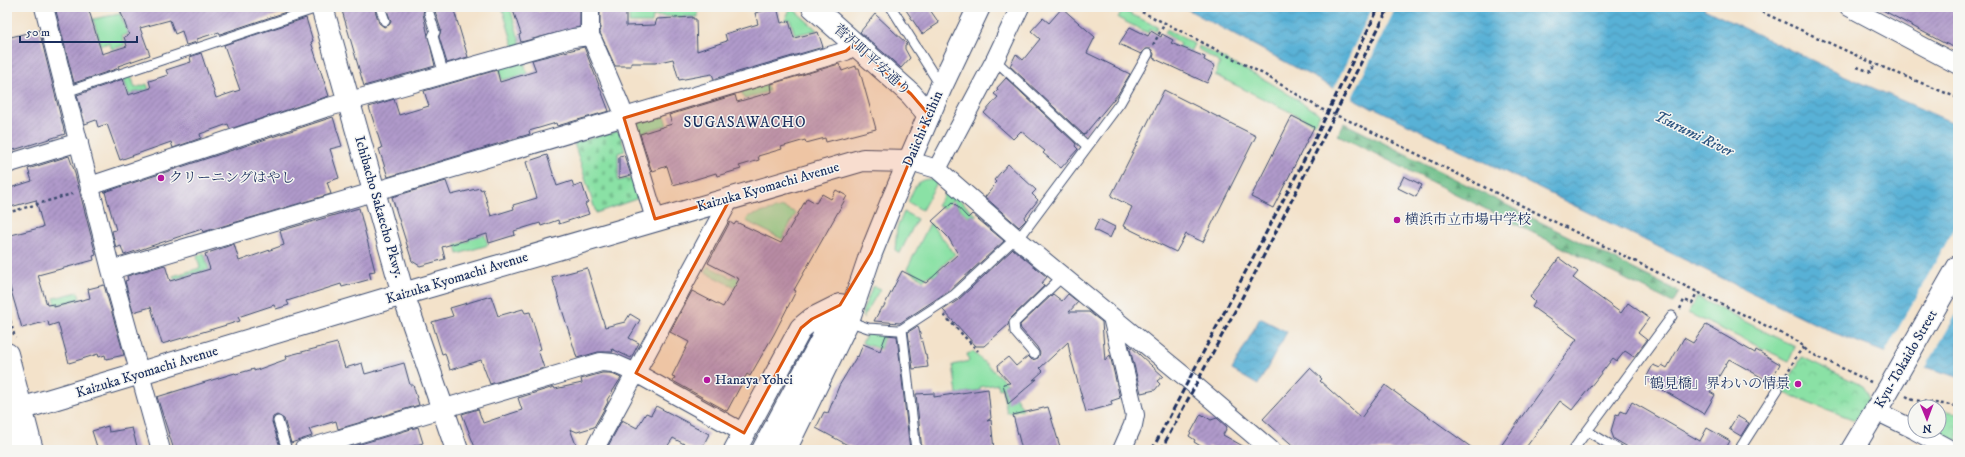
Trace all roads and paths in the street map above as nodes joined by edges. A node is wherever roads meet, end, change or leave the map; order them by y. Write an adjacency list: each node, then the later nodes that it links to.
1 (44, 7): 25 (street)
2 (321, 7): 25 (lane); 27 (main road, Ichibacho Sakaecho Pkwy.)
3 (380, 7): 13 (lane)
4 (590, 7): 15 (street)
5 (813, 7): 17 (main road, 菅沢町平安通り)
6 (891, 7): 24 (lane)
7 (979, 7): 24 (main road, Daiichi Keihin)
8 (1020, 7): 19 (street)
9 (1131, 7): 14 (path)
10 (1751, 7): 20 (path)
11 (1849, 7): 21 (street)
12 (429, 13): 23 (lane)
13 (385, 21)
14 (1166, 23): 16 (path); 44 (path)
15 (590, 36): 23 (street); 29 (street)
16 (1158, 36)
17 (854, 44): 28 (main road, 菅沢町平安通り); 29 (street)
18 (1148, 54): 31 (lane)
19 (995, 60): 31 (lane); 34 (street)
20 (1875, 64): 22 (path); 26 (path)
21 (1958, 65)
22 (1857, 67)
23 (444, 75): 27 (street)
24 (941, 87): 28 (main road, Daiichi Keihin)
25 (66, 92): 30 (street)
26 (1958, 98)
27 (349, 101): 35 (street); 36 (main road, Ichibacho Sakaecho Pkwy.)
28 (929, 115): 32 (main road, Daiichi Keihin)
29 (624, 118): 36 (street); 39 (street)
30 (79, 142): 33 (street); 35 (street)
31 (1088, 146): 40 (lane)
32 (910, 161): 34 (street); 37 (main road, Kaizuka Kyomachi Avenue); 47 (main road, Daiichi Keihin)
33 (7, 164)
34 (937, 169): 40 (street)
35 (90, 187): 38 (path); 42 (street)
36 (374, 192): 42 (street); 45 (main road, Ichibacho Sakaecho Pkwy.)
37 (731, 197): 39 (main road, Kaizuka Kyomachi Avenue); 56 (street)
38 (7, 213)
39 (655, 219): 45 (main road, Kaizuka Kyomachi Avenue)
40 (1016, 238): 43 (street); 46 (lane)
41 (1958, 267): 58 (main road, Kyu-Tokaido Street)
42 (111, 270): 57 (street)
43 (1063, 276): 49 (street); 54 (lane)
44 (1697, 292): 48 (path); 51 (path)
45 (403, 294): 57 (main road, Kaizuka Kyomachi Avenue); 61 (main road, Ichibacho Sakaecho Pkwy.)
46 (938, 306): 50 (lane); 52 (path)
47 (844, 313): 50 (lane); 68 (main road); 76 (main road, Daiichi Keihin); 77 (main road, Daiichi Keihin)
48 (1676, 313): 66 (lane)
49 (1112, 317): 79 (street); 80 (street)
50 (902, 328): 78 (lane)
51 (1804, 347): 55 (path); 58 (path)
52 (978, 350)
53 (7, 354): 63 (main road)
54 (1034, 354)
55 (1790, 371)
56 (636, 373): 61 (street); 68 (street); 75 (street)
57 (140, 374): 63 (main road, Kaizuka Kyomachi Avenue); 71 (street)
58 (1896, 388): 60 (path); 62 (main road, Kyu-Tokaido Street)
59 (1778, 389): 83 (lane)
60 (1958, 406)
61 (442, 408): 73 (street); 74 (main road, Ichibacho Sakaecho Pkwy.)
62 (1876, 411): 65 (street); 84 (main road, Kyu-Tokaido Street)
63 (12, 413): 69 (main road); 70 (main road)
64 (278, 421): 72 (lane)
65 (1907, 426)
66 (1587, 431): 81 (lane); 82 (lane)
67 (1931, 439): 85 (street)
68 (740, 442)
69 (15, 450)
70 (32, 450)
71 (160, 450)
72 (287, 450)
73 (303, 450)
74 (457, 450)
75 (594, 450)
76 (763, 450)
77 (785, 450)
78 (916, 450)
79 (1122, 450)
80 (1271, 450)
81 (1573, 450)
82 (1619, 450)
83 (1739, 450)
84 (1852, 450)
85 (1951, 450)

